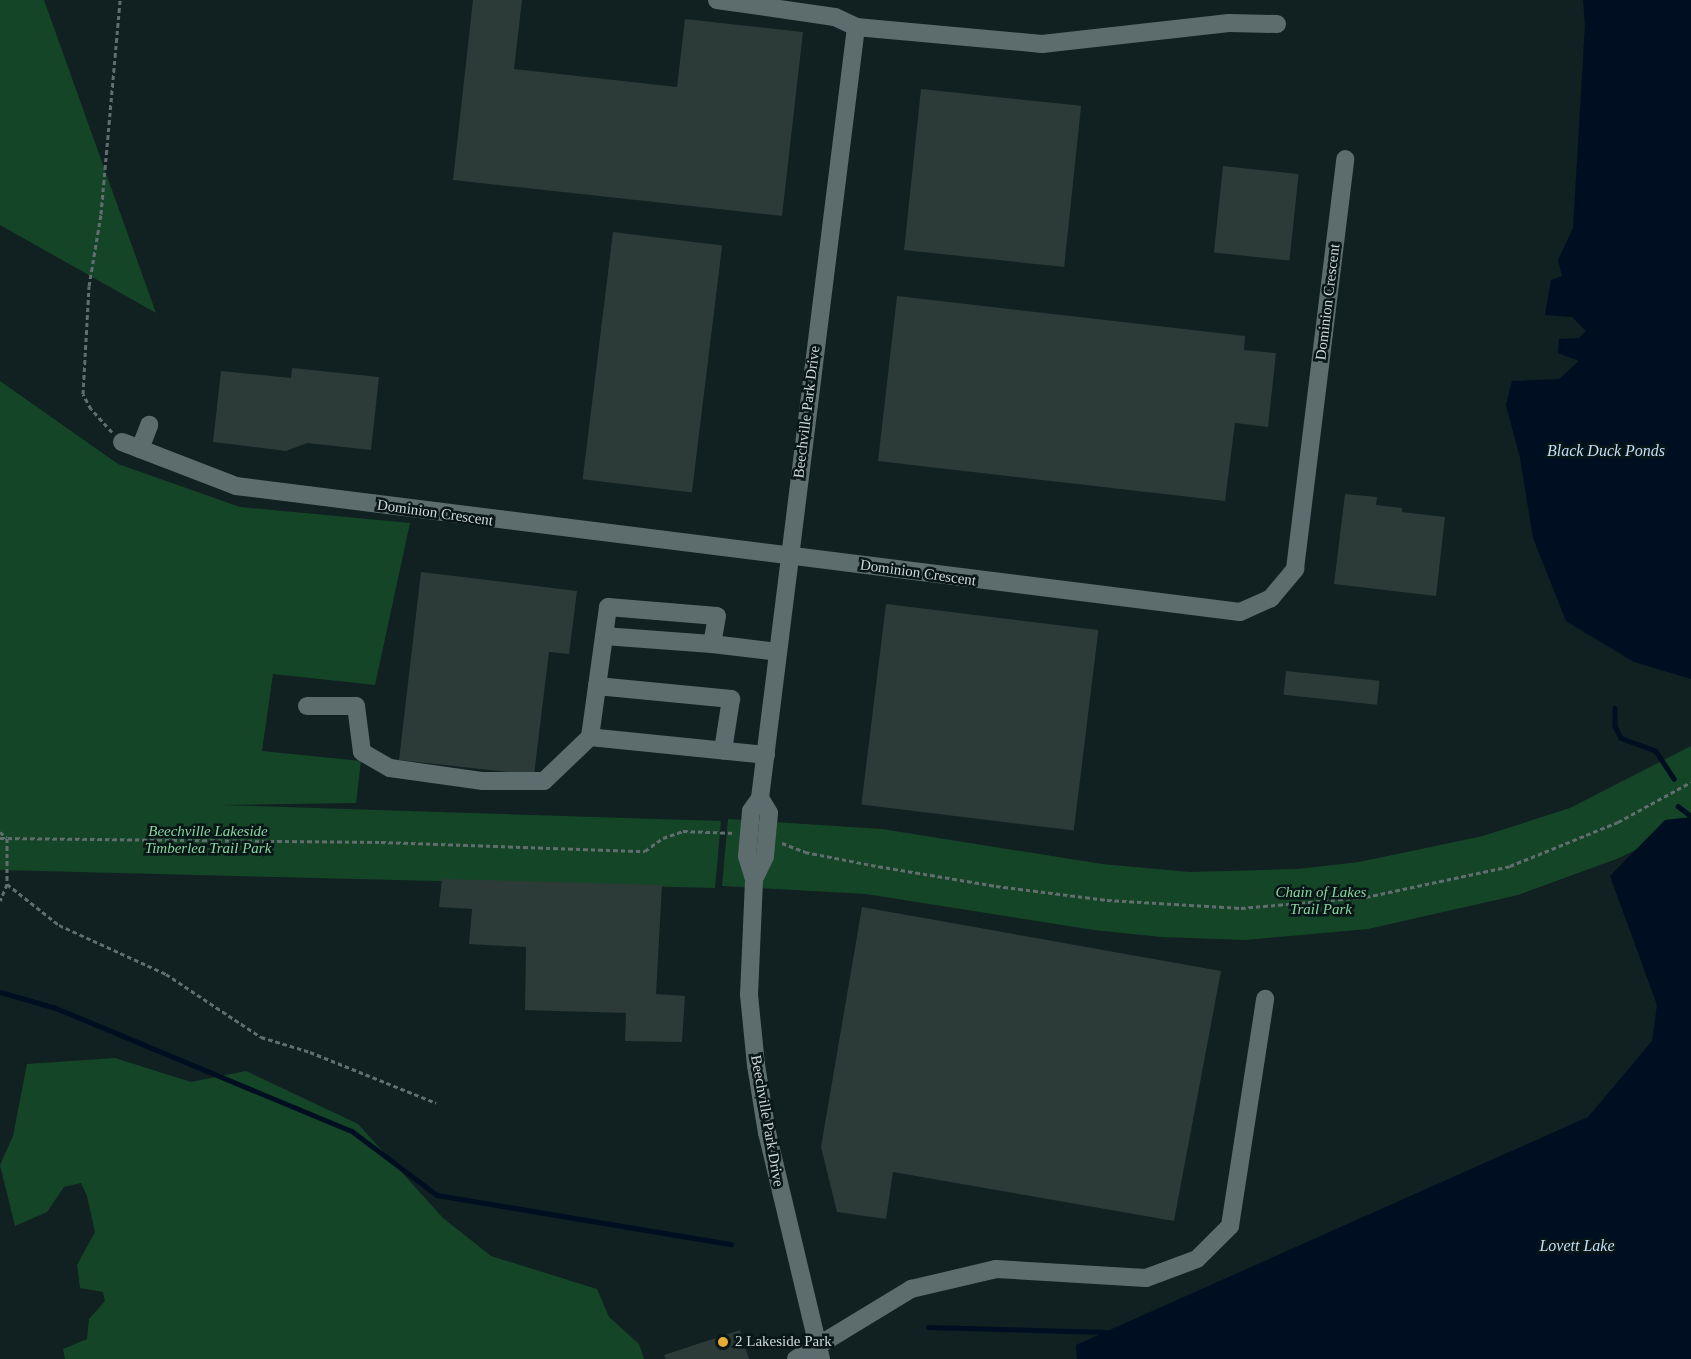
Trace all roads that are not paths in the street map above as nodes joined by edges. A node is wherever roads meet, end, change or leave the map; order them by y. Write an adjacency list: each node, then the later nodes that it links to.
1 (717, 0): 3 (street)
2 (1277, 24): 3 (street)
3 (856, 27): 8 (street, Beechville Park Drive)
4 (1345, 159): 8 (street, Dominion Crescent)
5 (149, 425): 7 (street)
6 (122, 442): 7 (street, Dominion Crescent)
7 (140, 449): 8 (street, Dominion Crescent)
8 (790, 556): 11 (street, Beechville Park Drive)
9 (604, 636): 10 (street); 10 (street); 12 (street)
10 (712, 645): 11 (street)
11 (778, 652): 16 (street, Beechville Park Drive)
12 (597, 686): 14 (street); 15 (street)
13 (308, 706): 14 (street)
14 (590, 737): 15 (street)
15 (723, 750): 16 (street)
16 (766, 755): 18 (street, Beechville Park Drive)
17 (1265, 999): 18 (street)
18 (819, 1354): 19 (street)
19 (796, 1359)

